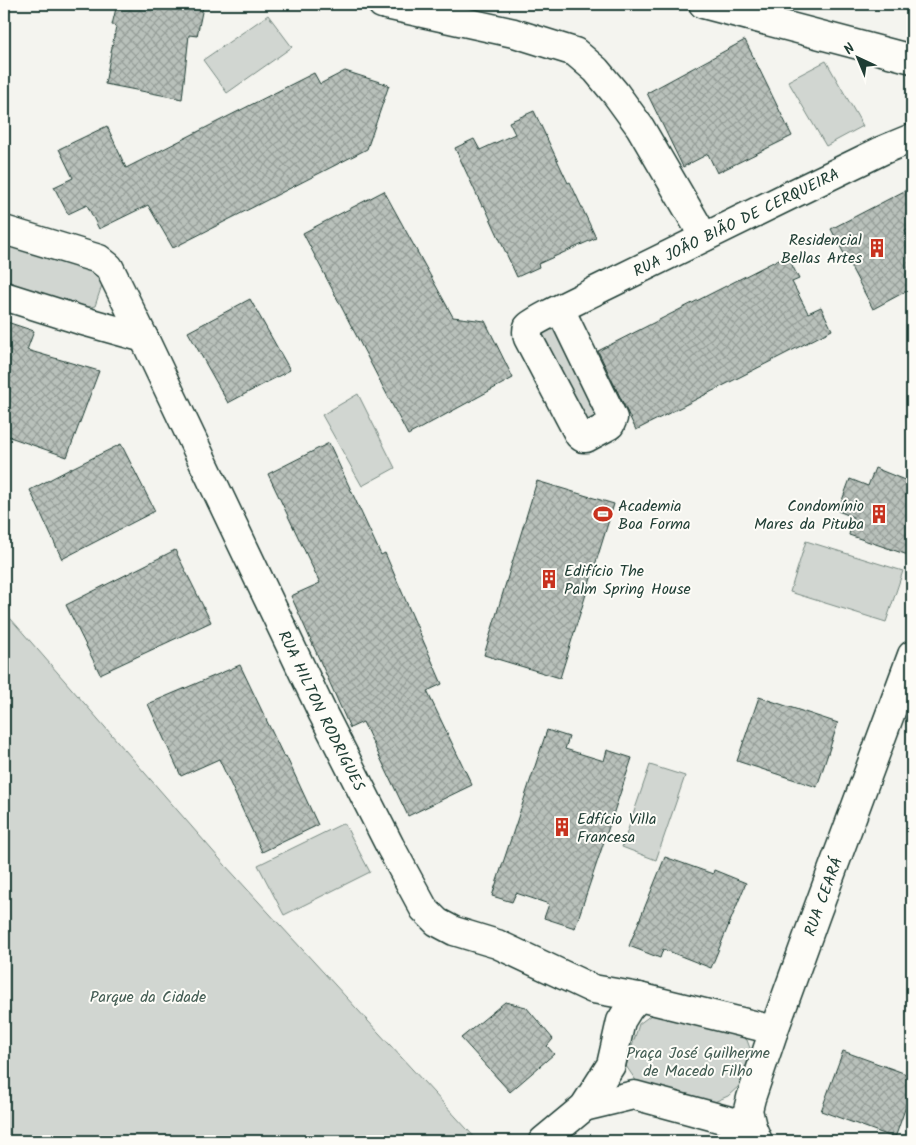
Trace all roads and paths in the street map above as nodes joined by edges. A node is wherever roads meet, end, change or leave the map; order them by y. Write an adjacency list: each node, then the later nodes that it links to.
1 (382, 4): 6 (street)
2 (703, 4): 3 (street)
3 (912, 59)
4 (912, 138): 6 (street, RUA JOÃO BIÃO DE CERQUEIRA)
5 (4, 230): 9 (street, RUA HILTON RODRIGUES)
6 (704, 237): 8 (street, RUA JOÃO BIÃO DE CERQUEIRA)
7 (4, 296): 9 (street)
8 (560, 309)
9 (144, 338): 11 (street, RUA HILTON RODRIGUES)
10 (912, 654): 14 (street, RUA CEARÁ)
11 (593, 989): 12 (street, RUA HILTON RODRIGUES); 13 (street, RUA HILTON RODRIGUES)
12 (639, 996): 13 (street); 14 (street, RUA HILTON RODRIGUES)
13 (622, 1021): 15 (street)
14 (774, 1030): 18 (street, RUA CEARÁ)
15 (611, 1065): 16 (street); 17 (street)
16 (634, 1095): 17 (street); 18 (street)
17 (584, 1107): 19 (street)
18 (755, 1134)
19 (543, 1141)

